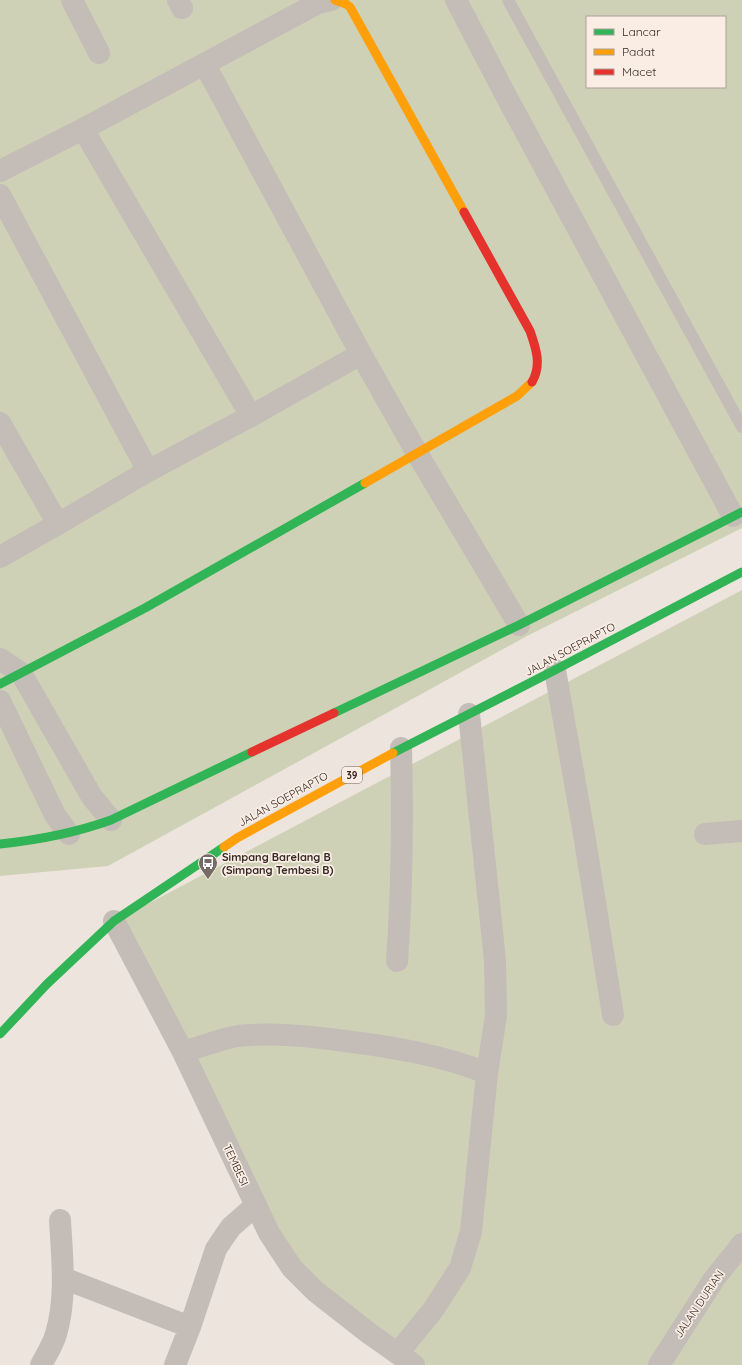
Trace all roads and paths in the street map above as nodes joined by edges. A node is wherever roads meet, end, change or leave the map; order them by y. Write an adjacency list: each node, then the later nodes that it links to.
1 (72, 0): 6 (street)
2 (331, 0): 7 (street)
3 (335, 0): 15 (main road)
4 (456, 0): 17 (street)
5 (508, 0): 14 (lane)
6 (99, 53)
7 (205, 64): 8 (street); 11 (street)
8 (83, 129): 9 (street); 12 (street)
9 (0, 171)
10 (0, 195): 16 (street)
11 (361, 354): 12 (street); 15 (street)
12 (250, 416): 16 (street)
13 (0, 422): 18 (street)
14 (742, 427)
15 (417, 453): 21 (street); 24 (main road)
16 (148, 471): 18 (street)
17 (738, 514): 21 (main road)
18 (58, 524): 19 (street)
19 (0, 557)
20 (742, 572): 23 (main road, JALAN SOEPRAPTO / 39)
21 (519, 625): 29 (main road)
22 (0, 659): 24 (street)
23 (555, 670): 27 (main road, JALAN SOEPRAPTO / 39); 36 (street)
24 (21, 673): 25 (main road); 29 (street)
25 (0, 684)
26 (0, 702): 31 (street)
27 (469, 714): 28 (main road, JALAN SOEPRAPTO / 39); 39 (street)
28 (401, 748): 34 (main road, JALAN SOEPRAPTO / 39); 35 (street)
29 (112, 820): 31 (main road)
30 (742, 831): 32 (street)
31 (69, 834): 33 (main road)
32 (705, 834)
33 (0, 844)
34 (114, 921): 37 (main road, JALAN SOEPRAPTO / 39); 38 (street, TEMBESI)
35 (397, 961)
36 (613, 1015)
37 (0, 1034)
38 (183, 1052): 39 (street); 40 (street, TEMBESI)
39 (487, 1073): 45 (street)
40 (255, 1206): 44 (street); 45 (street, TEMBESI)
41 (60, 1220): 43 (street)
42 (742, 1244): 48 (street, JALAN DURIAN)
43 (63, 1278): 44 (street); 46 (street)
44 (190, 1327): 47 (street)
45 (406, 1359)
46 (41, 1365)
47 (175, 1365)
48 (659, 1365)

